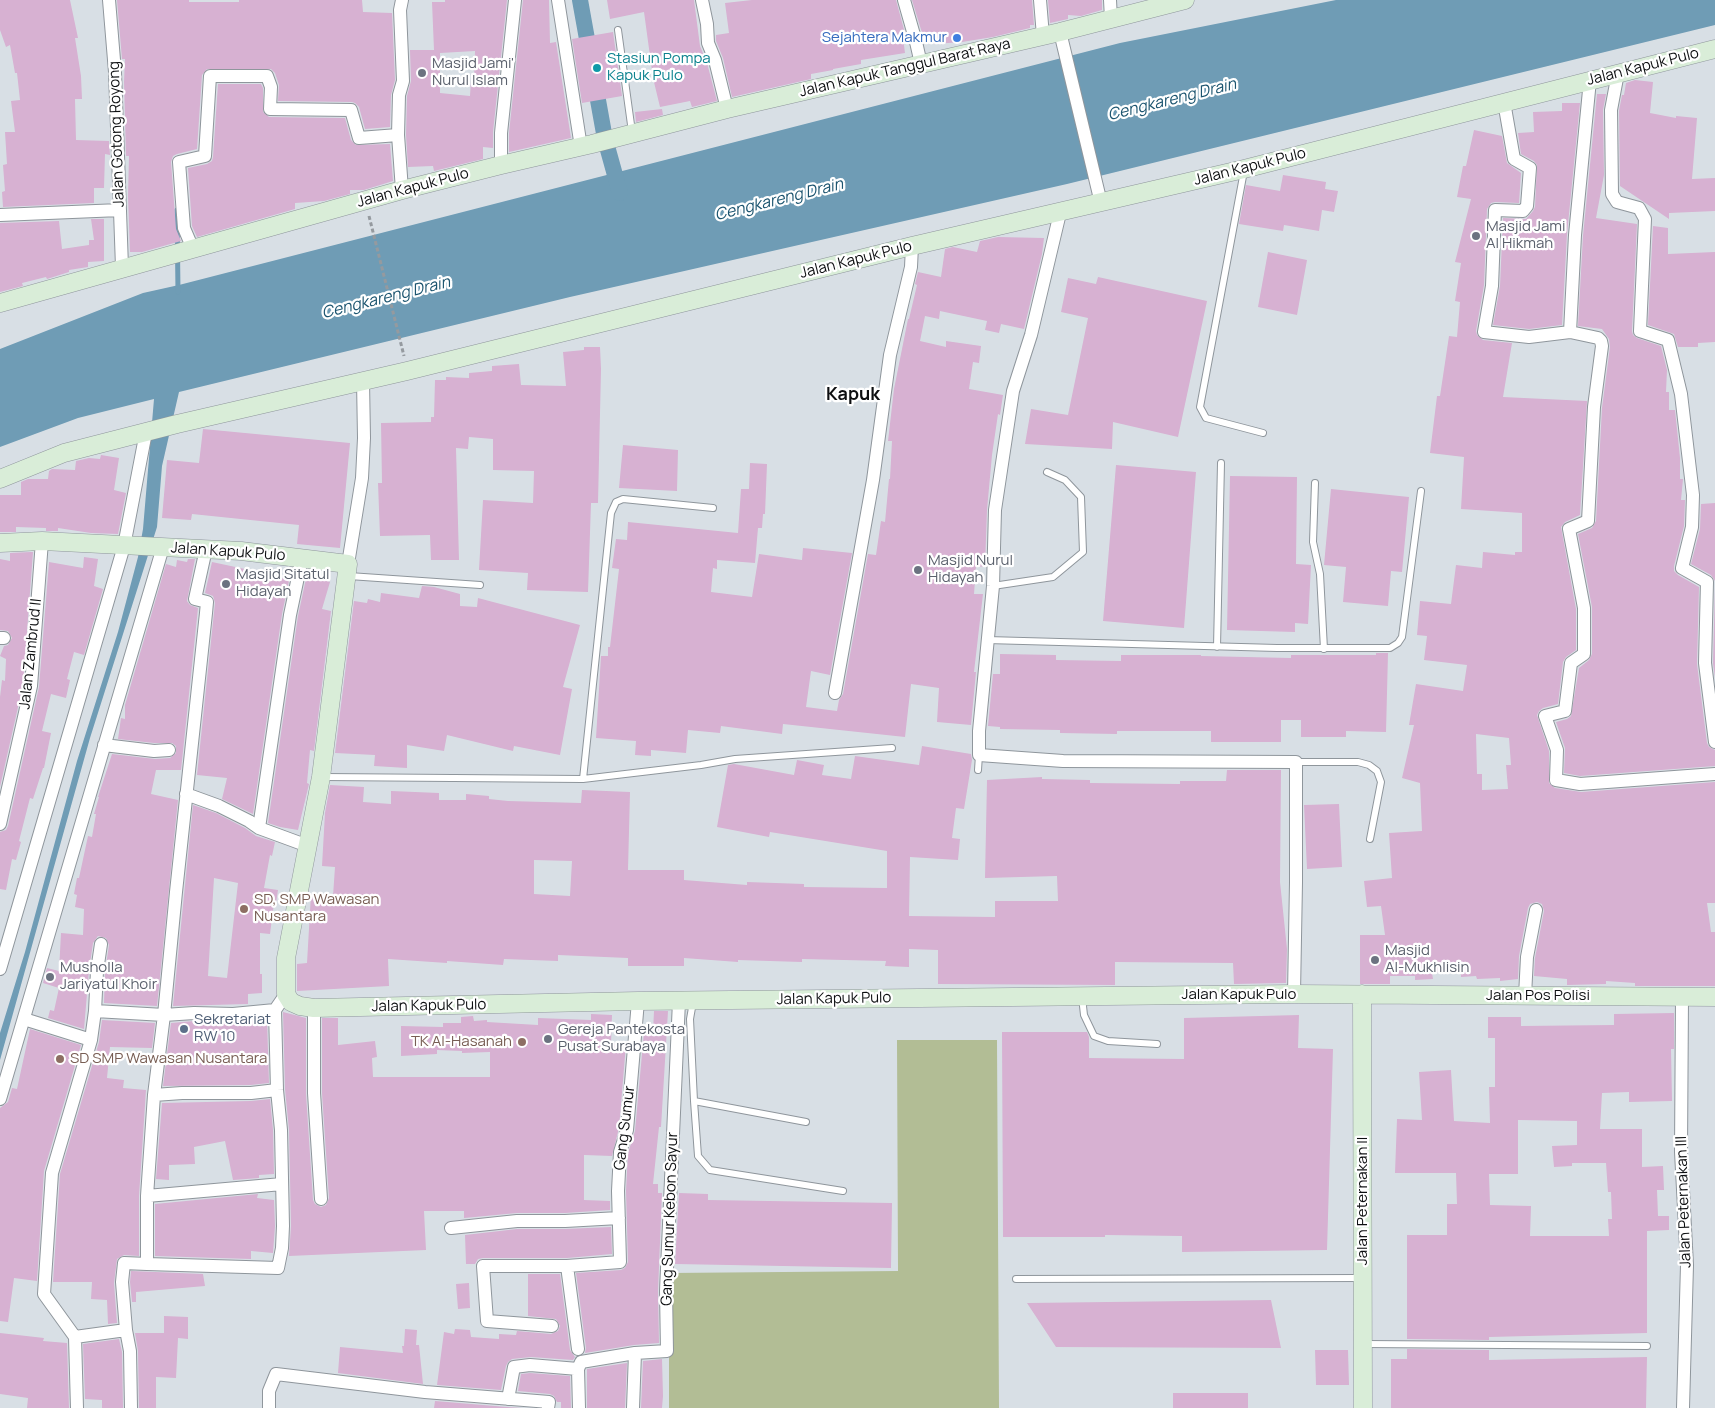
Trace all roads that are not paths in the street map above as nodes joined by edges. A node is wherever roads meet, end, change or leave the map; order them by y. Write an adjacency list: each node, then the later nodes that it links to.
1 (110, 0): 28 (street, Jalan Gotong Royong)
2 (402, 0): 20 (street)
3 (515, 0): 22 (street)
4 (558, 0): 21 (street)
5 (702, 0): 18 (street)
6 (904, 0): 14 (street)
7 (1040, 0): 12 (street)
8 (1110, 0): 10 (street)
9 (1185, 0): 10 (main road, Jalan Kapuk Tanggul Barat Raya)
10 (1111, 19): 12 (main road, Jalan Kapuk Tanggul Barat Raya)
11 (618, 30): 19 (lane)
12 (1055, 38): 14 (main road, Jalan Kapuk Tanggul Barat Raya); 25 (street)
13 (1715, 49): 15 (main road, Jalan Kapuk Pulo)
14 (921, 64): 18 (main road, Jalan Kapuk Tanggul Barat Raya)
15 (1618, 73): 16 (main road, Jalan Kapuk Pulo); 50 (street)
16 (1590, 80): 17 (main road, Jalan Kapuk Pulo); 33 (street)
17 (1504, 102): 23 (main road, Jalan Kapuk Pulo); 33 (street)
18 (726, 109): 19 (main road, Jalan Kapuk Tanggul Barat Raya)
19 (629, 134): 21 (main road, Jalan Kapuk Pulo)
20 (398, 135): 24 (street); 30 (street)
21 (587, 145): 22 (main road, Jalan Kapuk Pulo)
22 (501, 165): 24 (main road, Jalan Kapuk Pulo)
23 (1244, 169): 25 (main road, Jalan Kapuk Pulo); 36 (lane)
24 (402, 190): 30 (main road, Jalan Kapuk Pulo)
25 (1101, 203): 26 (main road, Jalan Kapuk Pulo)
26 (1060, 212): 29 (main road, Jalan Kapuk Pulo); 52 (street)
27 (0, 215): 28 (street)
28 (121, 222): 31 (street, Jalan Gotong Royong)
29 (912, 246): 34 (main road, Jalan Kapuk Pulo); 56 (street)
30 (181, 252): 31 (main road, Jalan Kapuk Pulo)
31 (122, 267): 32 (main road, Jalan Kapuk Pulo)
32 (0, 303)
33 (1570, 332): 64 (street)
34 (363, 381): 35 (main road, Jalan Kapuk Pulo); 48 (street)
35 (148, 431): 39 (main road, Jalan Kapuk Pulo); 45 (street)
36 (1262, 433)
37 (1221, 463): 54 (lane)
38 (1047, 472): 52 (lane)
39 (0, 479)
40 (1315, 483): 55 (lane)
41 (1421, 491): 55 (lane)
42 (713, 508): 66 (lane)
43 (42, 541): 44 (main road, Jalan Kapuk Pulo); 45 (main road, Jalan Kapuk Pulo); 68 (street, Jalan Zambrud II)
44 (0, 543)
45 (145, 547): 46 (main road, Jalan Kapuk Pulo); 58 (street); 74 (street)
46 (206, 549): 47 (main road, Jalan Kapuk Pulo); 67 (street)
47 (302, 558): 48 (main road, Jalan Kapuk Pulo); 69 (street)
48 (347, 570): 51 (lane); 65 (main road)
49 (1715, 575): 50 (street)
50 (1699, 577): 57 (street)
51 (480, 585)
52 (993, 586): 53 (street)
53 (987, 640): 54 (lane); 61 (street)
54 (1217, 647): 55 (lane)
55 (1324, 649)
56 (835, 693)
57 (1715, 742)
58 (104, 745): 60 (street); 88 (street)
59 (892, 748): 66 (lane)
60 (169, 750)
61 (979, 755): 62 (street); 63 (lane)
62 (1296, 762): 70 (lane); 76 (street)
63 (978, 770)
64 (1715, 774)
65 (321, 777): 66 (lane); 71 (main road)
66 (583, 779)
67 (186, 794): 69 (street); 87 (street)
68 (0, 824)
69 (259, 828): 71 (street)
70 (1370, 839)
71 (308, 846): 75 (main road)
72 (1536, 910): 79 (street)
73 (100, 944): 86 (street)
74 (0, 969)
75 (286, 994): 84 (main road, Jalan Kapuk Pulo); 85 (street)
76 (1294, 994): 77 (main road, Jalan Kapuk Pulo); 78 (main road, Jalan Kapuk Pulo)
77 (1362, 994): 79 (main road, Jalan Pos Polisi); 104 (main road, Jalan Peternakan II)
78 (1082, 996): 83 (main road, Jalan Kapuk Pulo); 90 (lane)
79 (1525, 996): 80 (main road, Jalan Pos Polisi)
80 (1682, 997): 81 (main road, Jalan Pos Polisi); 122 (street, Jalan Peternakan III)
81 (1715, 997)
82 (638, 1001): 83 (main road, Jalan Kapuk Pulo); 84 (main road, Jalan Kapuk Pulo); 100 (street, Gang Sumur)
83 (686, 1001): 94 (lane); 112 (street, Gang Sumur Kebon Sayur)
84 (314, 1008): 99 (street)
85 (275, 1010): 87 (street); 91 (street)
86 (95, 1012): 87 (street); 89 (street)
87 (164, 1015): 92 (street)
88 (24, 1019): 89 (street); 93 (street)
89 (90, 1040): 108 (street)
90 (1157, 1044)
91 (277, 1090): 92 (street); 96 (street)
92 (154, 1095): 98 (street)
93 (0, 1099)
94 (694, 1101): 95 (lane); 97 (lane)
95 (806, 1122)
96 (282, 1184): 98 (street); 102 (street)
97 (843, 1191)
98 (147, 1196): 102 (street)
99 (321, 1199)
100 (619, 1218): 101 (street); 103 (street, Gang Sumur)
101 (451, 1228)
102 (147, 1264): 107 (street)
103 (567, 1266): 106 (street, Gang Sumur); 111 (street)
104 (1364, 1278): 105 (lane); 109 (main road, Jalan Peternakan II)
105 (1016, 1279)
106 (552, 1326)
107 (126, 1330): 108 (street); 116 (street)
108 (76, 1337): 115 (street)
109 (1364, 1344): 110 (lane); 121 (main road, Jalan Peternakan II)
110 (1647, 1346)
111 (578, 1349)
112 (635, 1353): 113 (street); 120 (street)
113 (578, 1369): 114 (street); 119 (street)
114 (508, 1399): 117 (street); 118 (street)
115 (77, 1408)
116 (131, 1408)
117 (269, 1408)
118 (548, 1408)
119 (579, 1408)
120 (633, 1408)
121 (1363, 1408)
122 (1683, 1408)

